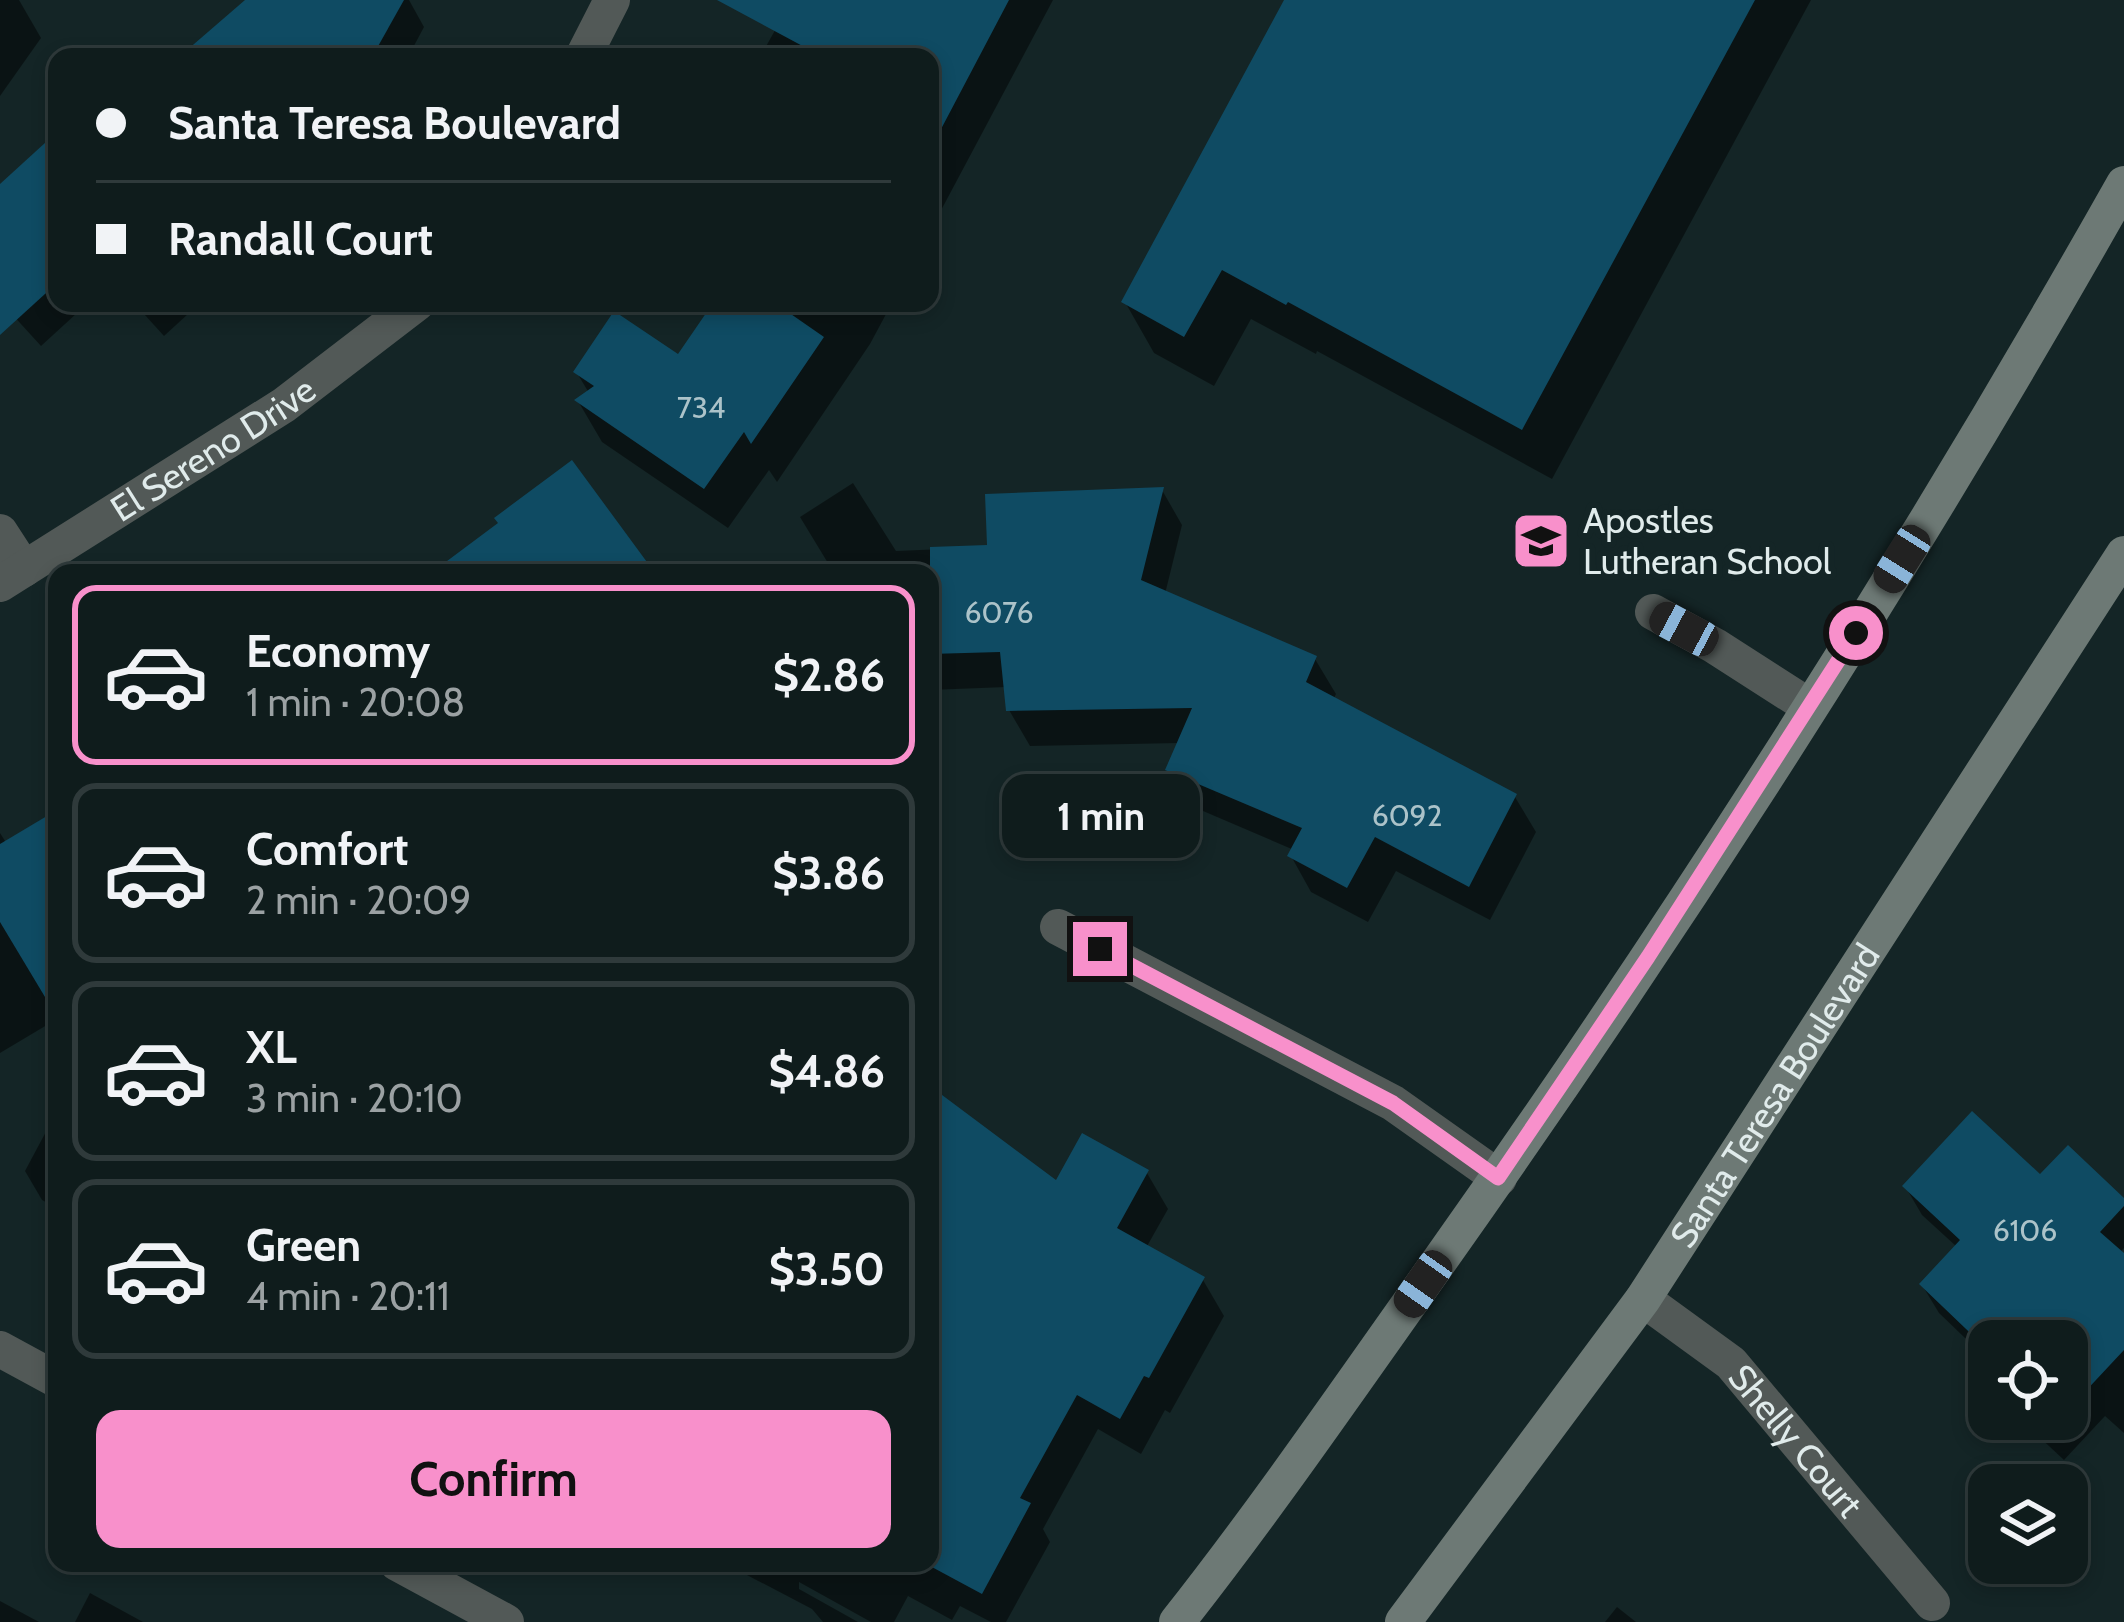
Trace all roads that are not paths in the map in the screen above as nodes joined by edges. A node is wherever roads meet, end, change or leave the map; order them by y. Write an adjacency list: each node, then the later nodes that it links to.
1 (612, 0): 2 (street)
2 (588, 48)
3 (2124, 184): 9 (main road)
4 (405, 312): 7 (street, El Sereno Drive)
5 (0, 532): 7 (street)
6 (2124, 554): 12 (main road, Santa Teresa Boulevard)
7 (12, 577)
8 (1653, 612): 9 (street)
9 (1810, 707): 11 (main road)
10 (1058, 927): 11 (street)
11 (1498, 1178): 18 (main road)
12 (1643, 1299): 16 (street, Shelly Court); 19 (main road, Santa Teresa Boulevard)
13 (0, 1349): 14 (street)
14 (48, 1375)
15 (414, 1572): 17 (street)
16 (1932, 1603)
17 (506, 1622)
18 (1177, 1622)
19 (1402, 1622)

